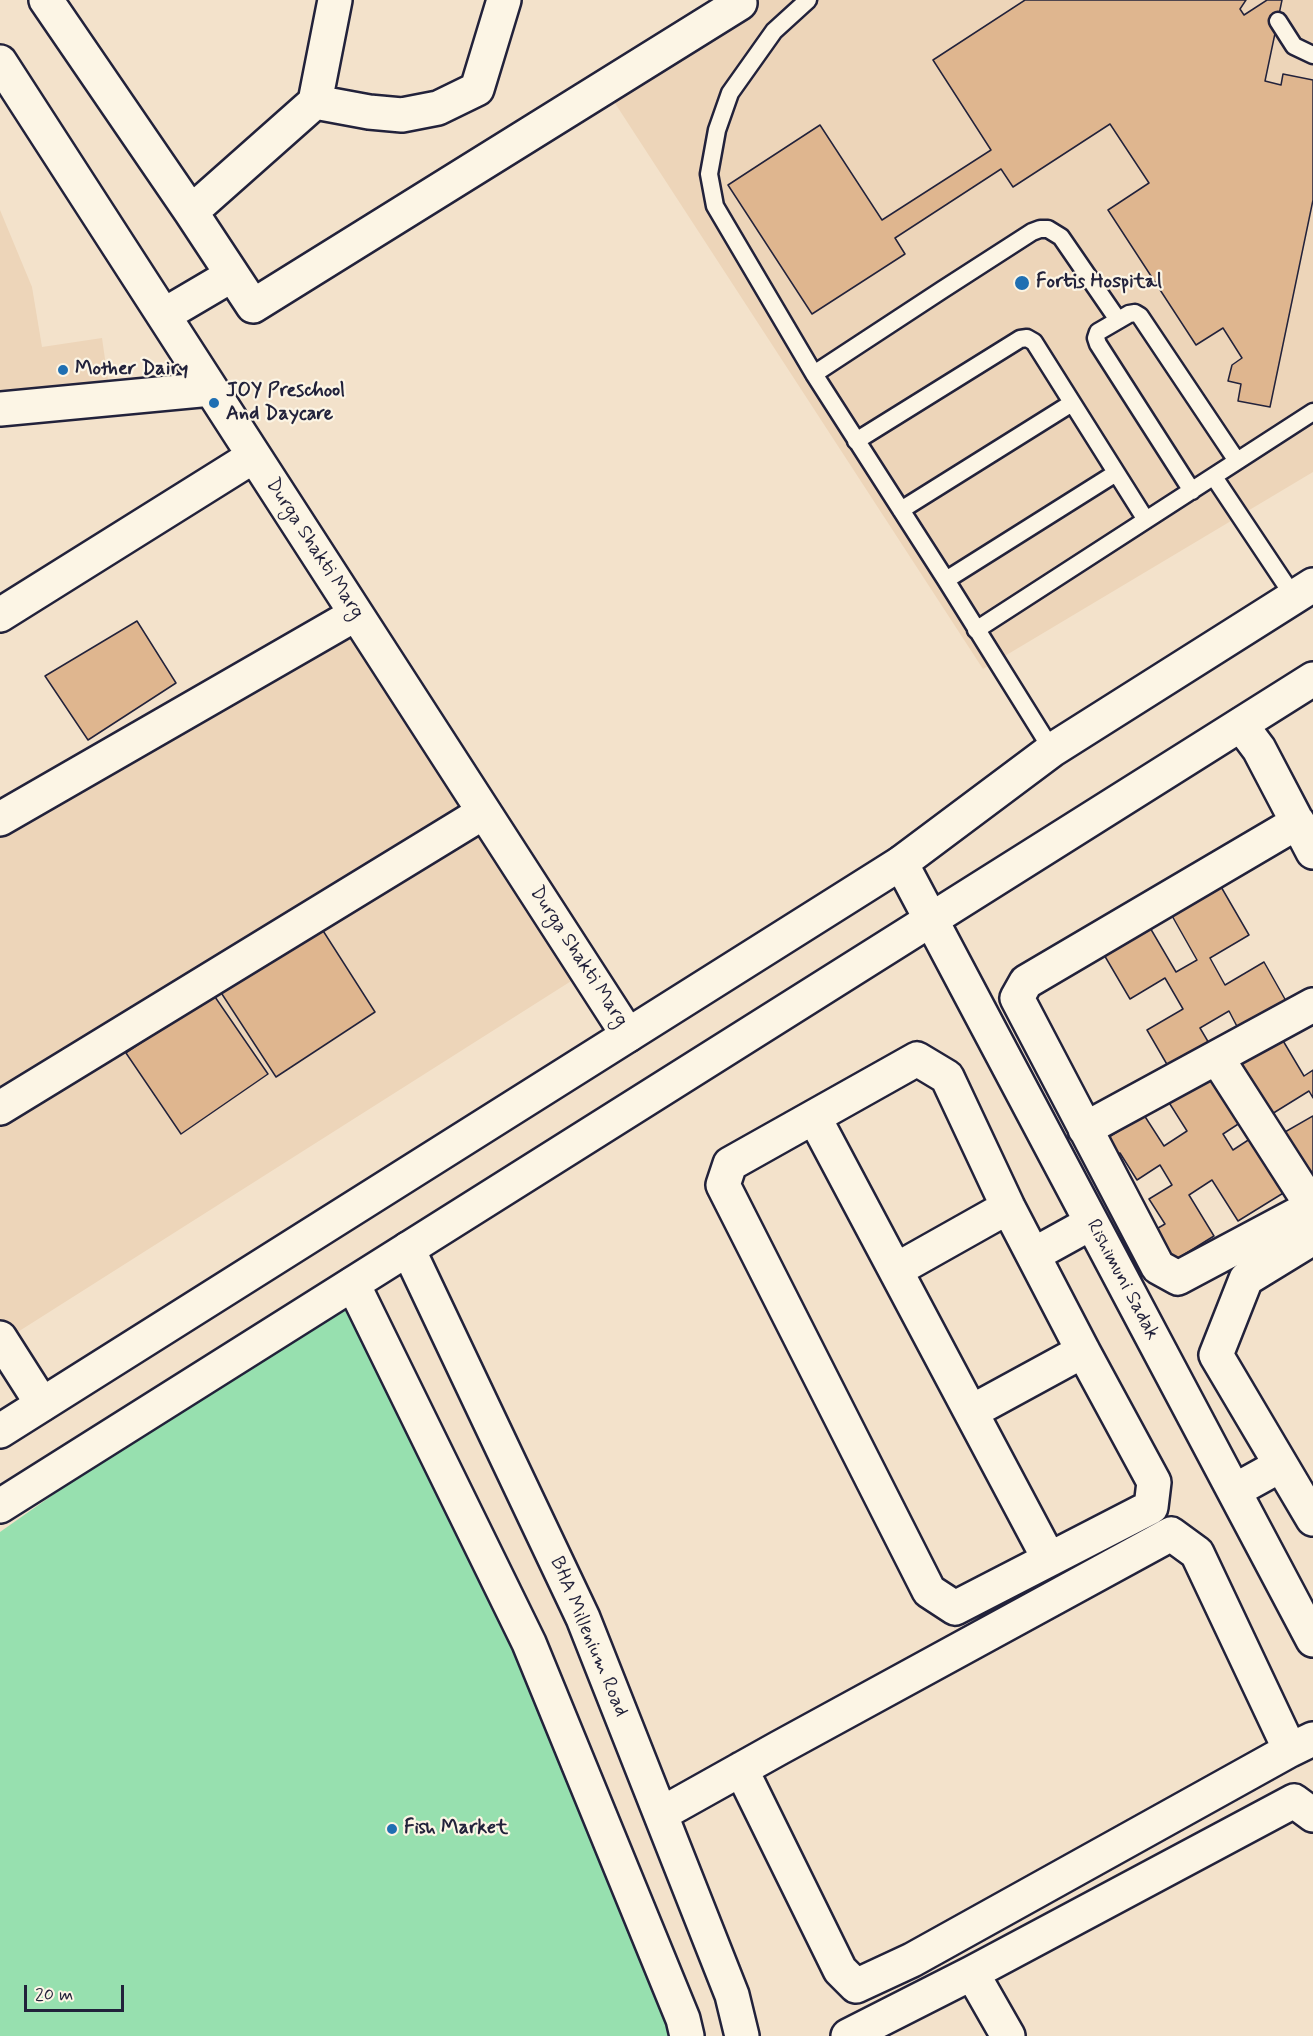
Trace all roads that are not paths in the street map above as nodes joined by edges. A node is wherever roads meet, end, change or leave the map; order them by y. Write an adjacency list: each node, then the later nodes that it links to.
1 (46, 0): 10 (street)
2 (335, 0): 9 (street)
3 (504, 0): 9 (street)
4 (808, 0): 14 (lane)
5 (734, 1): 11 (street)
6 (1278, 21): 7 (lane)
7 (1313, 55)
8 (0, 62): 12 (street, Durga Shakti Marg)
9 (315, 102): 10 (street)
10 (191, 212): 11 (street)
11 (232, 275): 12 (street)
12 (164, 315): 15 (street, Durga Shakti Marg)
13 (1118, 320): 14 (lane); 21 (lane); 24 (lane)
14 (814, 374): 19 (lane)
15 (212, 389): 17 (street); 20 (street, Durga Shakti Marg)
16 (1072, 403): 19 (lane); 22 (lane); 25 (lane)
17 (0, 409)
18 (1313, 412): 21 (lane)
19 (856, 441): 25 (lane)
20 (254, 456): 29 (street, Durga Shakti Marg); 30 (street)
21 (1237, 461): 23 (lane)
22 (1116, 473): 26 (lane); 27 (lane)
23 (1214, 477): 24 (lane); 28 (lane)
24 (1192, 491): 26 (lane)
25 (901, 510): 27 (lane)
26 (1146, 520): 31 (lane)
27 (946, 580): 31 (lane)
28 (1303, 591): 34 (street)
29 (356, 614): 35 (street, Durga Shakti Marg); 36 (street)
30 (0, 615)
31 (976, 630): 34 (lane)
32 (1313, 679): 33 (street)
33 (1241, 725): 37 (street); 40 (street)
34 (1052, 750): 39 (street)
35 (484, 812): 42 (street, Durga Shakti Marg); 44 (street)
36 (0, 819)
37 (1298, 822): 38 (street); 46 (street)
38 (1313, 852)
39 (901, 863): 40 (street, Rishimuni Sadak); 42 (street)
40 (930, 920): 49 (street, Rishimuni Sadak); 51 (street)
41 (1313, 1005): 43 (street)
42 (628, 1035): 57 (street)
43 (1217, 1058): 46 (street); 47 (street)
44 (0, 1108)
45 (814, 1117): 48 (street); 53 (street); 66 (street)
46 (1085, 1129): 47 (street)
47 (1313, 1206)
48 (1008, 1207): 52 (street); 53 (street)
49 (1091, 1223): 52 (street); 61 (street, Rishimuni Sadak)
50 (1313, 1238): 59 (street)
51 (408, 1249): 54 (street); 71 (street, BHA Millenium Road)
52 (1034, 1255): 56 (street)
53 (896, 1270): 58 (street)
54 (353, 1284): 64 (street); 73 (street)
55 (0, 1338): 57 (street)
56 (1083, 1351): 58 (street); 66 (street)
57 (42, 1404): 60 (street)
58 (971, 1412): 66 (street)
59 (1253, 1418): 61 (street); 62 (street)
60 (0, 1431)
61 (1209, 1443): 63 (street, Rishimuni Sadak)
62 (1281, 1465): 63 (street); 65 (street)
63 (1234, 1491): 67 (street, Rishimuni Sadak)
64 (0, 1506)
65 (1313, 1519)
66 (1049, 1559)
67 (1313, 1640)
68 (1301, 1744): 69 (street); 69 (street)
69 (741, 1769): 71 (street)
70 (1306, 1802): 72 (street)
71 (661, 1814): 74 (street, BHA Millenium Road)
72 (972, 1973): 75 (street); 76 (street)
73 (687, 2036)
74 (742, 2036)
75 (848, 2036)
76 (1008, 2036)

